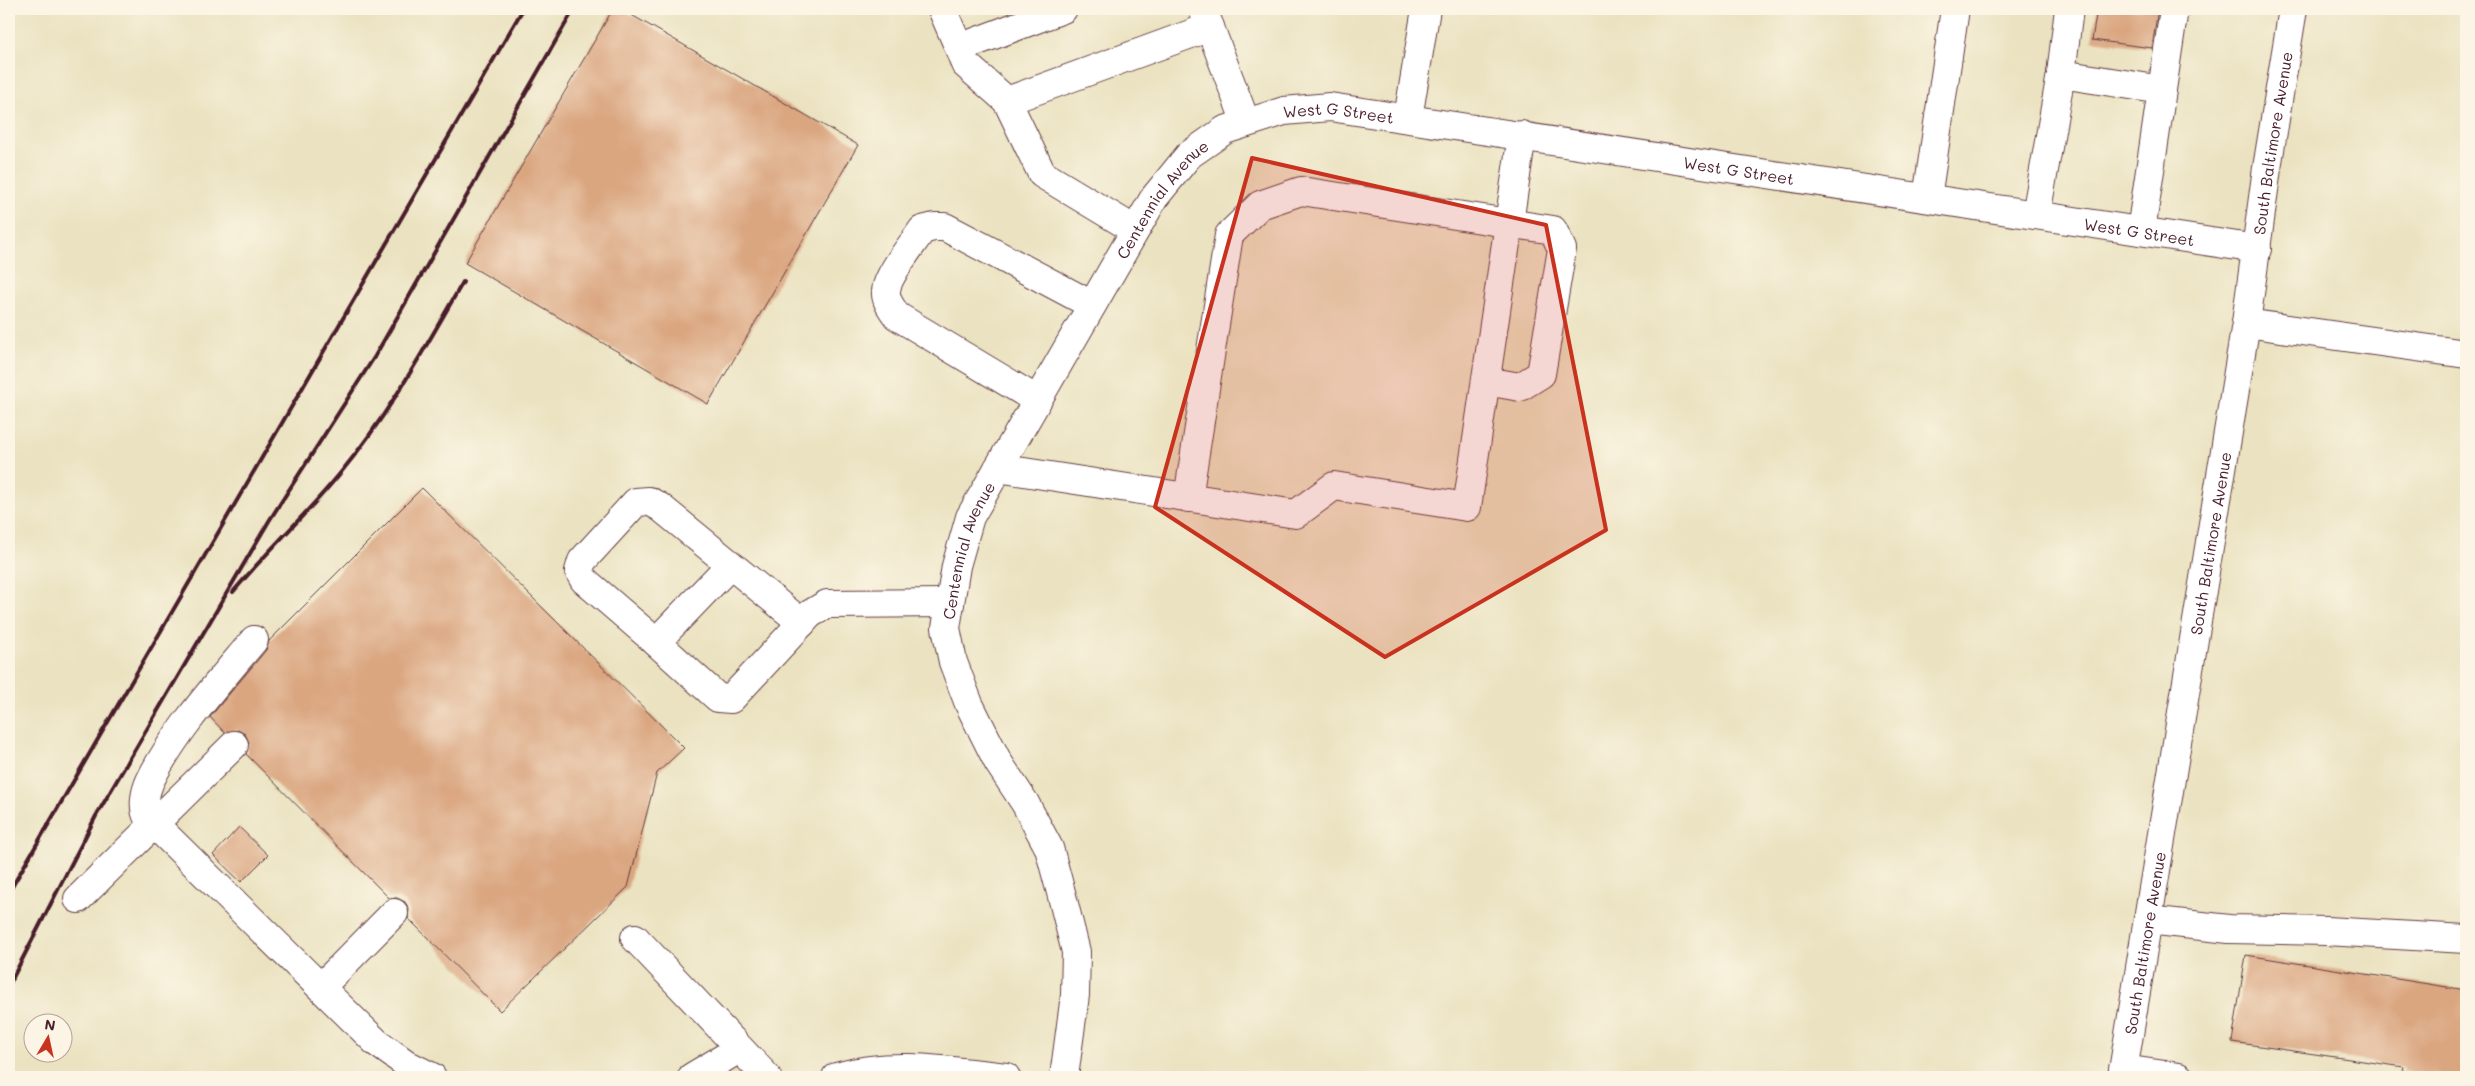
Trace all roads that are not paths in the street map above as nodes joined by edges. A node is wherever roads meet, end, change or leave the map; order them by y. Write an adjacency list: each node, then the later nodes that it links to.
1 (942, 9): 9 (street)
2 (1062, 9): 9 (street)
3 (1426, 9): 13 (street)
4 (1955, 9): 16 (street)
5 (2069, 9): 10 (street)
6 (2174, 9): 11 (street)
7 (2293, 9): 21 (street, South Baltimore Avenue)
8 (1207, 18): 12 (street); 14 (street)
9 (959, 48): 12 (street)
10 (2061, 74): 11 (street); 17 (street)
11 (2162, 90): 20 (street)
12 (1007, 101): 19 (street)
13 (1408, 118): 14 (street, West G Street); 15 (street, West G Street)
14 (1236, 127): 19 (street, Centennial Avenue)
15 (1522, 135): 16 (street, West G Street); 18 (street)
16 (1926, 198): 17 (street, West G Street)
17 (2036, 215): 20 (street, West G Street)
18 (1510, 222): 25 (street); 25 (street); 28 (street)
19 (1135, 230): 22 (street, Centennial Avenue)
20 (2141, 231): 21 (street, West G Street)
21 (2257, 249): 23 (street, South Baltimore Avenue)
22 (1092, 305): 26 (street, Centennial Avenue); 26 (street)
23 (2246, 324): 24 (street); 38 (street, South Baltimore Avenue)
24 (2466, 354)
25 (1486, 382): 28 (street)
26 (1037, 400): 27 (street, Centennial Avenue)
27 (998, 468): 28 (street); 30 (street, Centennial Avenue)
28 (1188, 498)
29 (730, 565): 31 (street); 33 (street); 33 (street)
30 (950, 603): 31 (street); 50 (street, Centennial Avenue)
31 (802, 623): 33 (street)
32 (254, 640): 35 (street)
33 (656, 642)
34 (234, 745): 35 (street)
35 (154, 824): 36 (street); 41 (street)
36 (78, 899)
37 (394, 914): 41 (street)
38 (2148, 920): 40 (street); 43 (street, South Baltimore Avenue)
39 (635, 938): 42 (street)
40 (2466, 939)
41 (321, 987): 45 (street)
42 (739, 1049): 46 (street); 47 (street)
43 (2122, 1073): 51 (street)
44 (955, 1074): 48 (street); 49 (street)
45 (432, 1077)
46 (692, 1077)
47 (767, 1077)
48 (836, 1077)
49 (1006, 1077)
50 (1064, 1077)
51 (2179, 1077)

